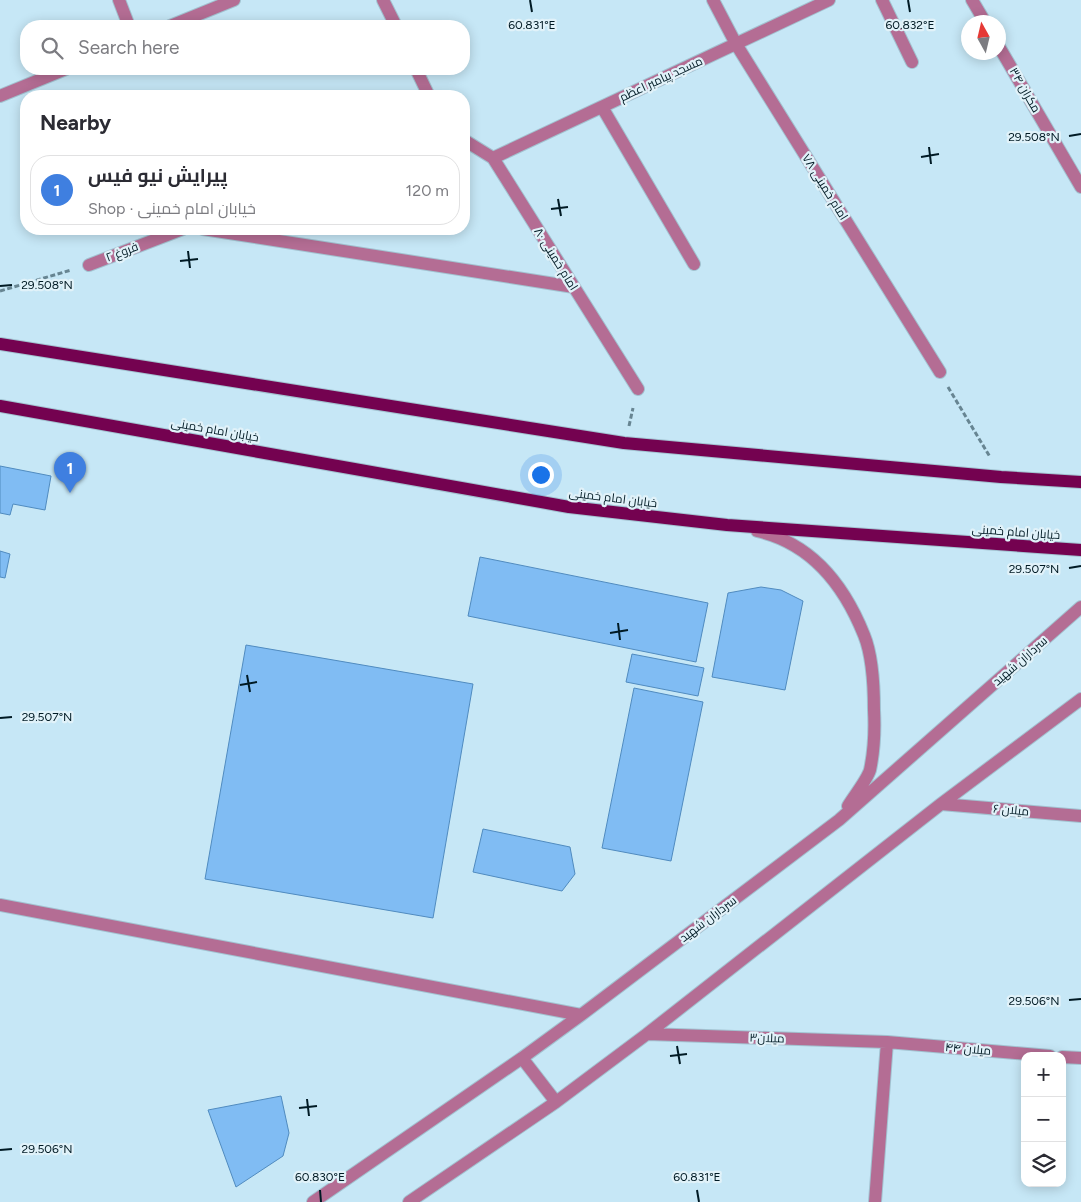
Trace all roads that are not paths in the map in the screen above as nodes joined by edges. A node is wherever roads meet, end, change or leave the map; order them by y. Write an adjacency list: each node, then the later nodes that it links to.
1 (119, 0): 9 (street)
2 (234, 0): 10 (street)
3 (384, 0): 11 (street)
4 (713, 0): 12 (street, امام خمینی ۷۸)
5 (829, 0): 12 (street, مسجد پیامبر اعظم)
6 (882, 0): 14 (street)
7 (972, 0): 8 (street)
8 (982, 15)
9 (127, 20)
10 (185, 20)
11 (393, 20)
12 (736, 44): 19 (street, مسجد پیامبر اعظم); 29 (street, امام خمینی ۷۸)
13 (1006, 59): 22 (street, مکران ۳۴)
14 (912, 62)
15 (51, 75): 18 (street)
16 (419, 75): 17 (street)
17 (427, 90)
18 (0, 96)
19 (602, 107): 21 (street, مسجد پیامبر اعظم); 25 (street)
20 (470, 144): 21 (street, امام خمینی ۸۰)
21 (493, 158): 27 (street, امام خمینی ۸۰)
22 (1081, 187)
23 (167, 235): 26 (street, فروغ ۲)
24 (242, 235): 27 (street)
25 (694, 264)
26 (89, 265)
27 (574, 286): 30 (street, امام خمینی ۸۰)
28 (0, 344): 32 (main road)
29 (940, 372)
30 (638, 389)
31 (0, 406): 33 (main road, خیابان امام خمینی)
32 (1078, 480)
33 (727, 525): 34 (main road, خیابان امام خمینی); 39 (street)
34 (1081, 550)
35 (1081, 607): 39 (street, سرداران شهید)
36 (1081, 699): 37 (street)
37 (942, 804): 38 (street, میلان ۶); 42 (street)
38 (1081, 816)
39 (839, 820): 41 (street, سرداران شهید)
40 (0, 905): 41 (street)
41 (582, 1015): 46 (street, سرداران شهید)
42 (647, 1034): 43 (street, میلان۳); 48 (street)
43 (886, 1042): 44 (street, میلان ۴۴); 51 (street)
44 (1021, 1054)
45 (1066, 1057): 47 (street)
46 (522, 1058): 48 (street); 49 (street, سرداران شهید)
47 (1081, 1058)
48 (556, 1102): 50 (street)
49 (313, 1202)
50 (409, 1202)
51 (875, 1202)

